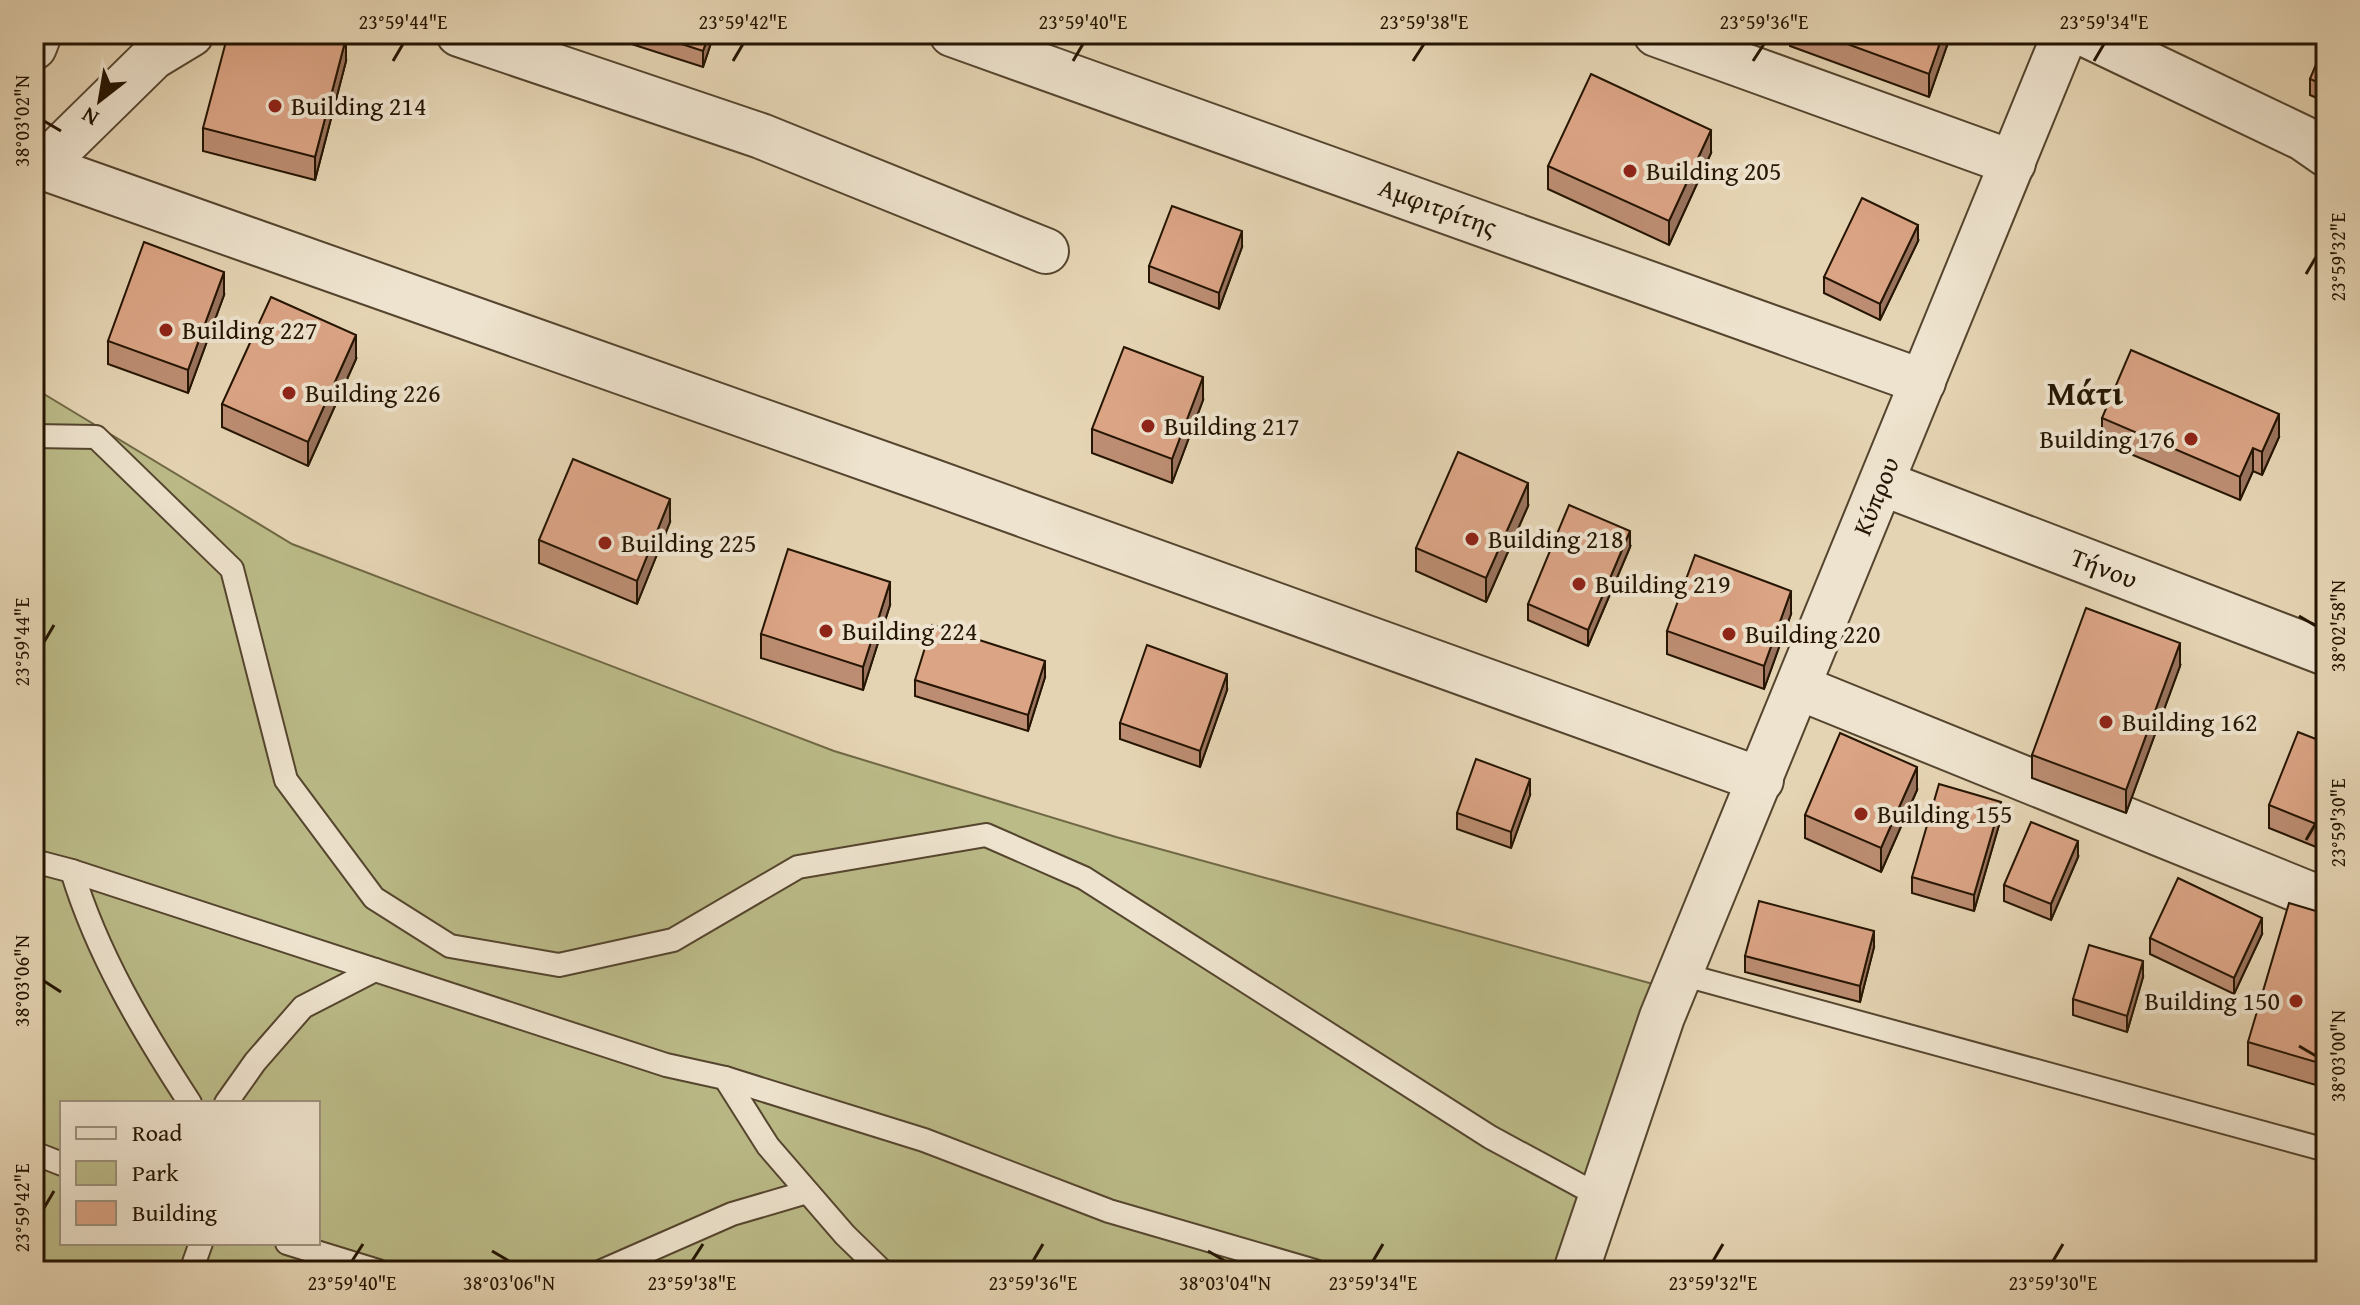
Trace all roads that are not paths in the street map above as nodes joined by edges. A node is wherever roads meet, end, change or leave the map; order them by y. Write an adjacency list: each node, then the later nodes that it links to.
1 (39, 34): 8 (street)
2 (191, 34): 11 (street)
3 (459, 34): 12 (street)
4 (952, 34): 13 (street, Αμφιτρίτης)
5 (1656, 34): 10 (street)
6 (2065, 34): 10 (street, Κύπρου)
7 (2085, 34): 9 (street)
8 (34, 47)
9 (2326, 154)
10 (2013, 163): 13 (street, Κύπρου)
11 (37, 166): 18 (street)
12 (1046, 251)
13 (1923, 382): 15 (street, Κύπρου)
14 (34, 436): 31 (lane)
15 (1882, 483): 16 (street, Τήνου); 17 (street, Κύπρου)
16 (2326, 653)
17 (1798, 687): 18 (street, Κύπρου); 21 (street)
18 (1761, 780): 22 (street, Κύπρου)
19 (34, 861): 20 (lane)
20 (72, 871): 23 (lane); 25 (lane)
21 (2326, 901)
22 (1685, 966): 27 (lane); 31 (street, Κύπρου)
23 (375, 970): 24 (lane); 26 (lane)
24 (725, 1078): 30 (lane); 40 (lane)
25 (189, 1101)
26 (227, 1101)
27 (2326, 1150)
28 (34, 1153): 29 (lane)
29 (60, 1163)
30 (807, 1192): 38 (lane); 39 (lane)
31 (1603, 1198): 41 (street, Κύπρου)
32 (320, 1238): 35 (lane)
33 (200, 1245): 36 (lane)
34 (293, 1245): 35 (lane)
35 (350, 1263): 37 (lane)
36 (191, 1271)
37 (378, 1271)
38 (602, 1271)
39 (882, 1271)
40 (1315, 1271)
41 (1576, 1271)

